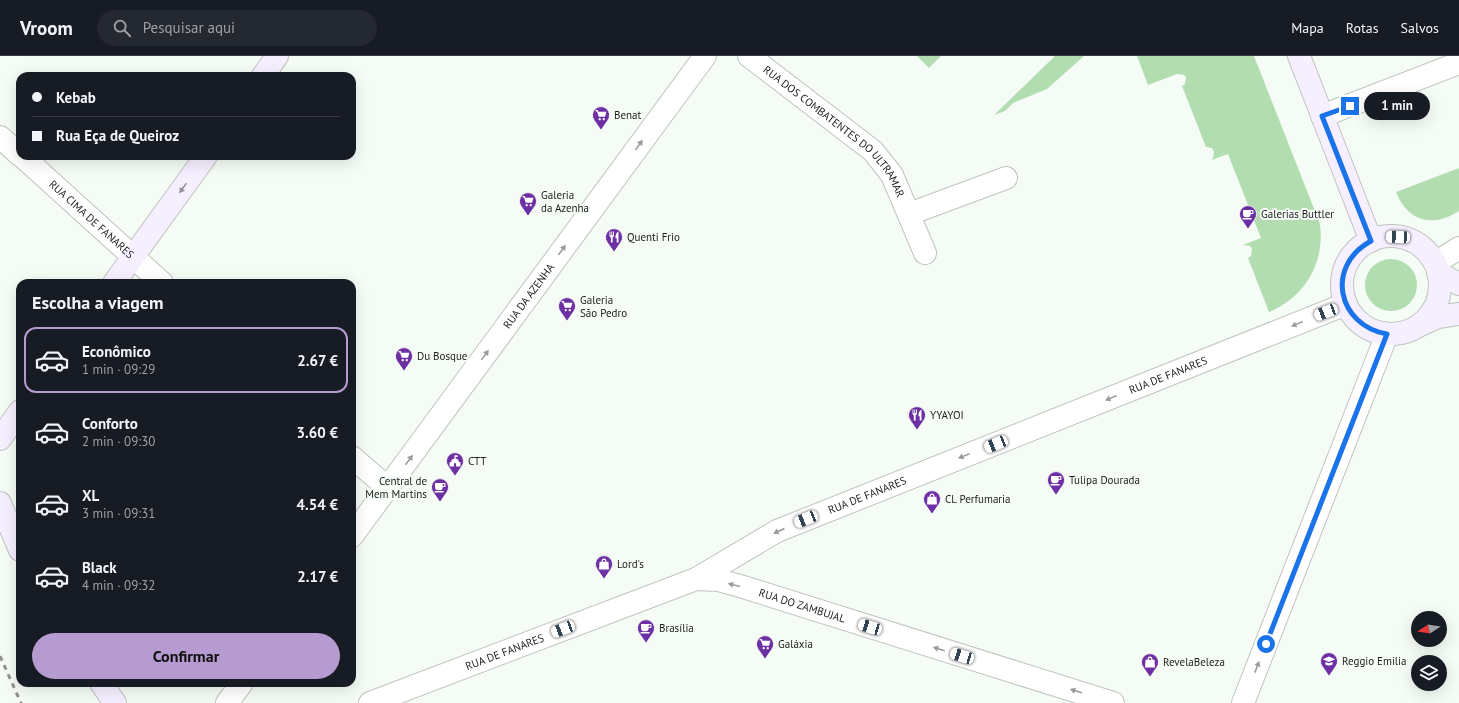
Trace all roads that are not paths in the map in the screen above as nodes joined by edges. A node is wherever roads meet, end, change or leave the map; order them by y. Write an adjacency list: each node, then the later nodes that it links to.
1 (277, 56): 6 (street)
2 (705, 56): 29 (street, RUA DA AZENHA, one-way to 2)
3 (749, 56): 13 (street, RUA DOS COMBATENTES DO ULTRAMAR)
4 (1299, 56): 7 (street)
5 (1459, 63): 7 (street)
6 (266, 72)
7 (1322, 116): 14 (street)
8 (0, 136): 9 (street, RUA CIMA DE FANARES)
9 (16, 150)
10 (26, 160): 17 (street, RUA CIMA DE FANARES)
11 (203, 160): 17 (street, one-way to 17)
12 (1006, 178): 13 (street)
13 (909, 214): 16 (street, RUA DOS COMBATENTES DO ULTRAMAR)
14 (1371, 241): 18 (street); 22 (street)
15 (1459, 248): 18 (street)
16 (924, 253)
17 (133, 257): 19 (street); 20 (street, RUA CIMA DE FANARES)
18 (1436, 268): 21 (street); 24 (street)
19 (117, 279)
20 (158, 279)
21 (1459, 284)
22 (1346, 304): 25 (street); 33 (street, RUA DE FANARES, one-way to 33)
23 (1459, 314): 24 (street)
24 (1417, 326): 25 (street)
25 (1387, 334): 42 (street, one-way to 25)
26 (16, 417): 27 (street)
27 (0, 439)
28 (356, 460): 29 (street)
29 (388, 488): 31 (street, RUA DA AZENHA)
30 (0, 503): 32 (street)
31 (356, 531)
32 (16, 541)
33 (696, 578): 40 (street, RUA DE FANARES); 41 (street, RUA DO ZAMBUJAL, one-way to 33)
34 (104, 687): 37 (street)
35 (239, 687): 38 (street)
36 (241, 687): 39 (street)
37 (115, 703)
38 (228, 703)
39 (236, 703)
40 (370, 703)
41 (1114, 703)
42 (1243, 703)

